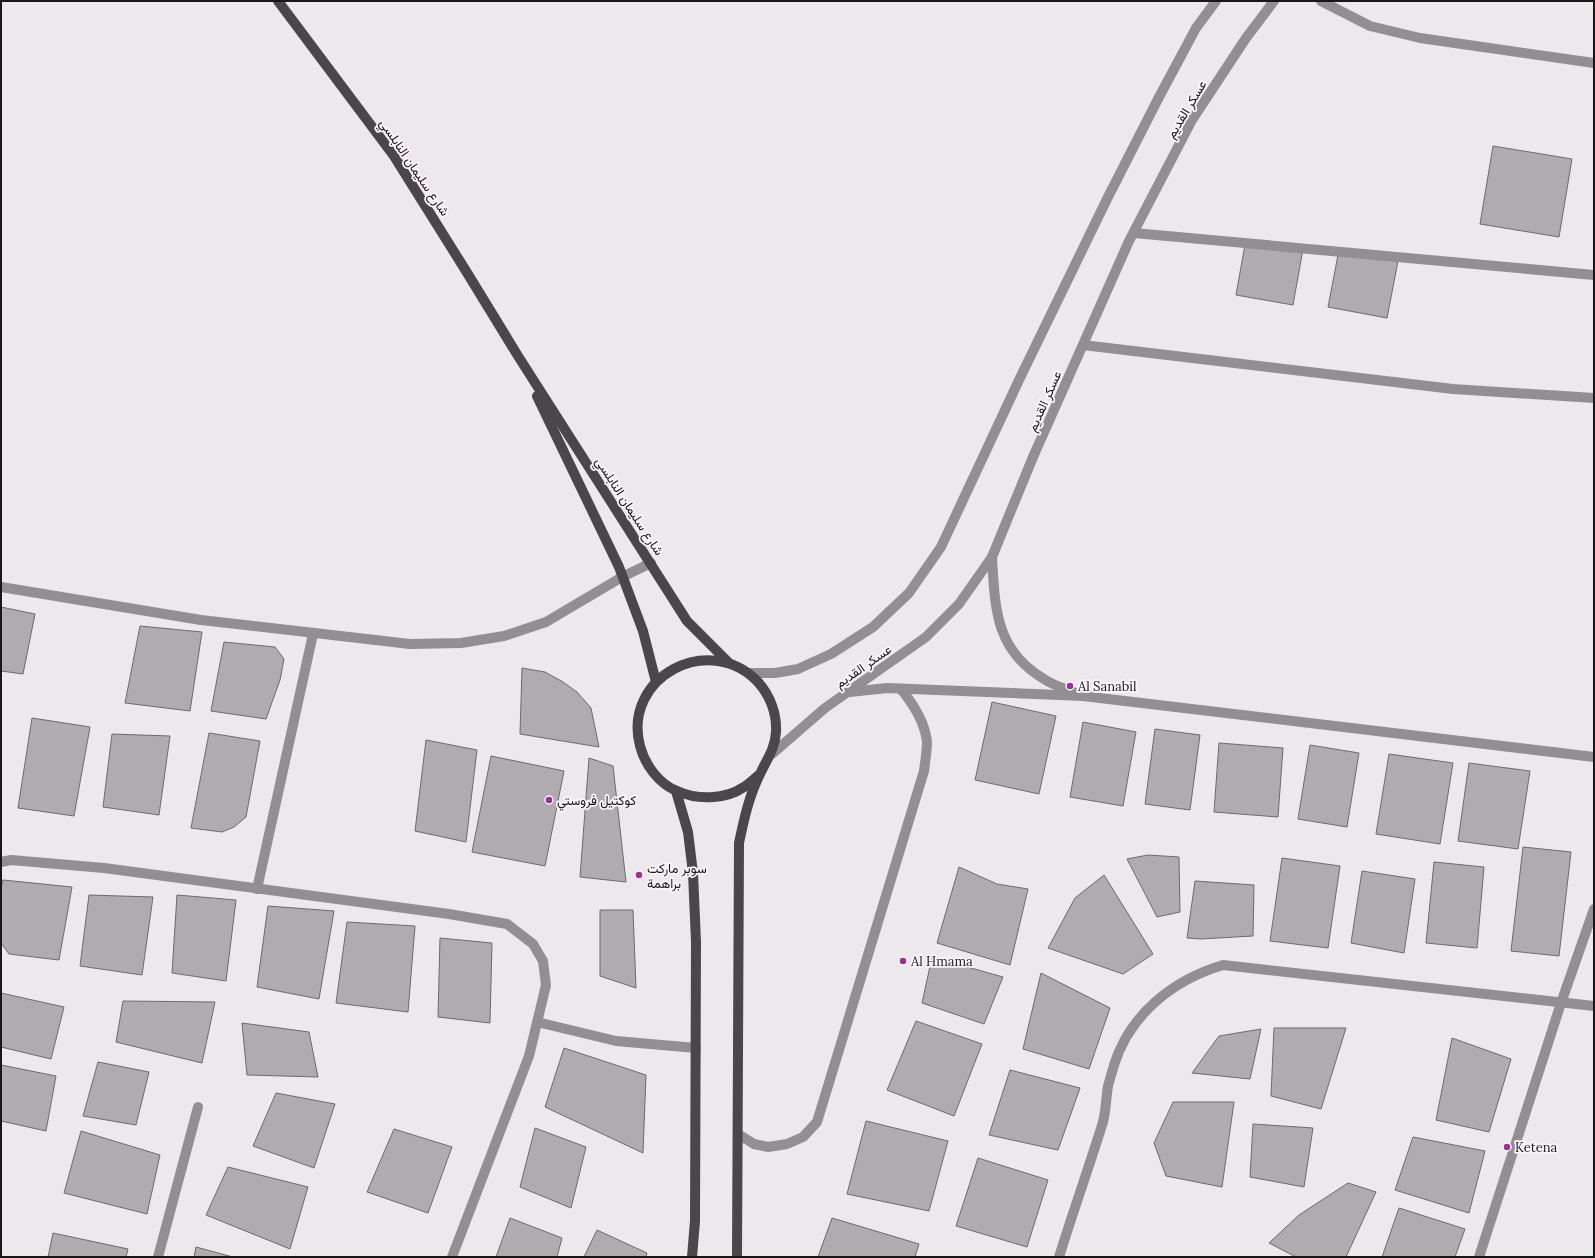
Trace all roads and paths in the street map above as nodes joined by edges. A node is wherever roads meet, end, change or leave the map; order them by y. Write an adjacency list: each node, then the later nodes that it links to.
1 (278, 1): 9 (main road, شارع سليمان النابلسي)
2 (1216, 1): 17 (street, عسكر القديم)
3 (1274, 1): 6 (street, عسكر القديم)
4 (1321, 1): 5 (street)
5 (1594, 63)
6 (1134, 233): 7 (street); 8 (street, عسكر القديم)
7 (1594, 275)
8 (1082, 345): 10 (street); 11 (street, عسكر القديم)
9 (518, 356): 12 (main road, شارع سليمان النابلسي); 13 (main road, شارع سليمان النابلسي)
10 (1594, 398)
11 (992, 557): 20 (street, عسكر القديم); 21 (street)
12 (651, 563): 13 (street); 16 (main road, شارع سليمان النابلسي)
13 (622, 577): 15 (street); 18 (main road, شارع سليمان النابلسي)
14 (1, 587): 15 (street)
15 (313, 634): 27 (street)
16 (729, 663): 17 (main road); 18 (main road)
17 (749, 674): 22 (main road)
18 (656, 682): 25 (main road)
19 (901, 689): 20 (street); 21 (street); 34 (street)
20 (848, 692): 22 (street, عسكر القديم)
21 (1083, 696): 23 (street)
22 (772, 754): 24 (main road)
23 (1594, 757)
24 (760, 774): 25 (main road); 34 (main road)
25 (676, 791): 32 (main road)
26 (1, 862): 27 (street)
27 (257, 888): 31 (street)
28 (1594, 909): 29 (street)
29 (1561, 1003): 30 (street); 39 (street); 40 (street)
30 (1594, 1006)
31 (537, 1022): 32 (street); 36 (street)
32 (696, 1048): 37 (main road)
33 (198, 1108): 35 (street)
34 (738, 1134): 38 (main road)
35 (158, 1257)
36 (452, 1257)
37 (692, 1257)
38 (737, 1257)
39 (1058, 1257)
40 (1479, 1257)

